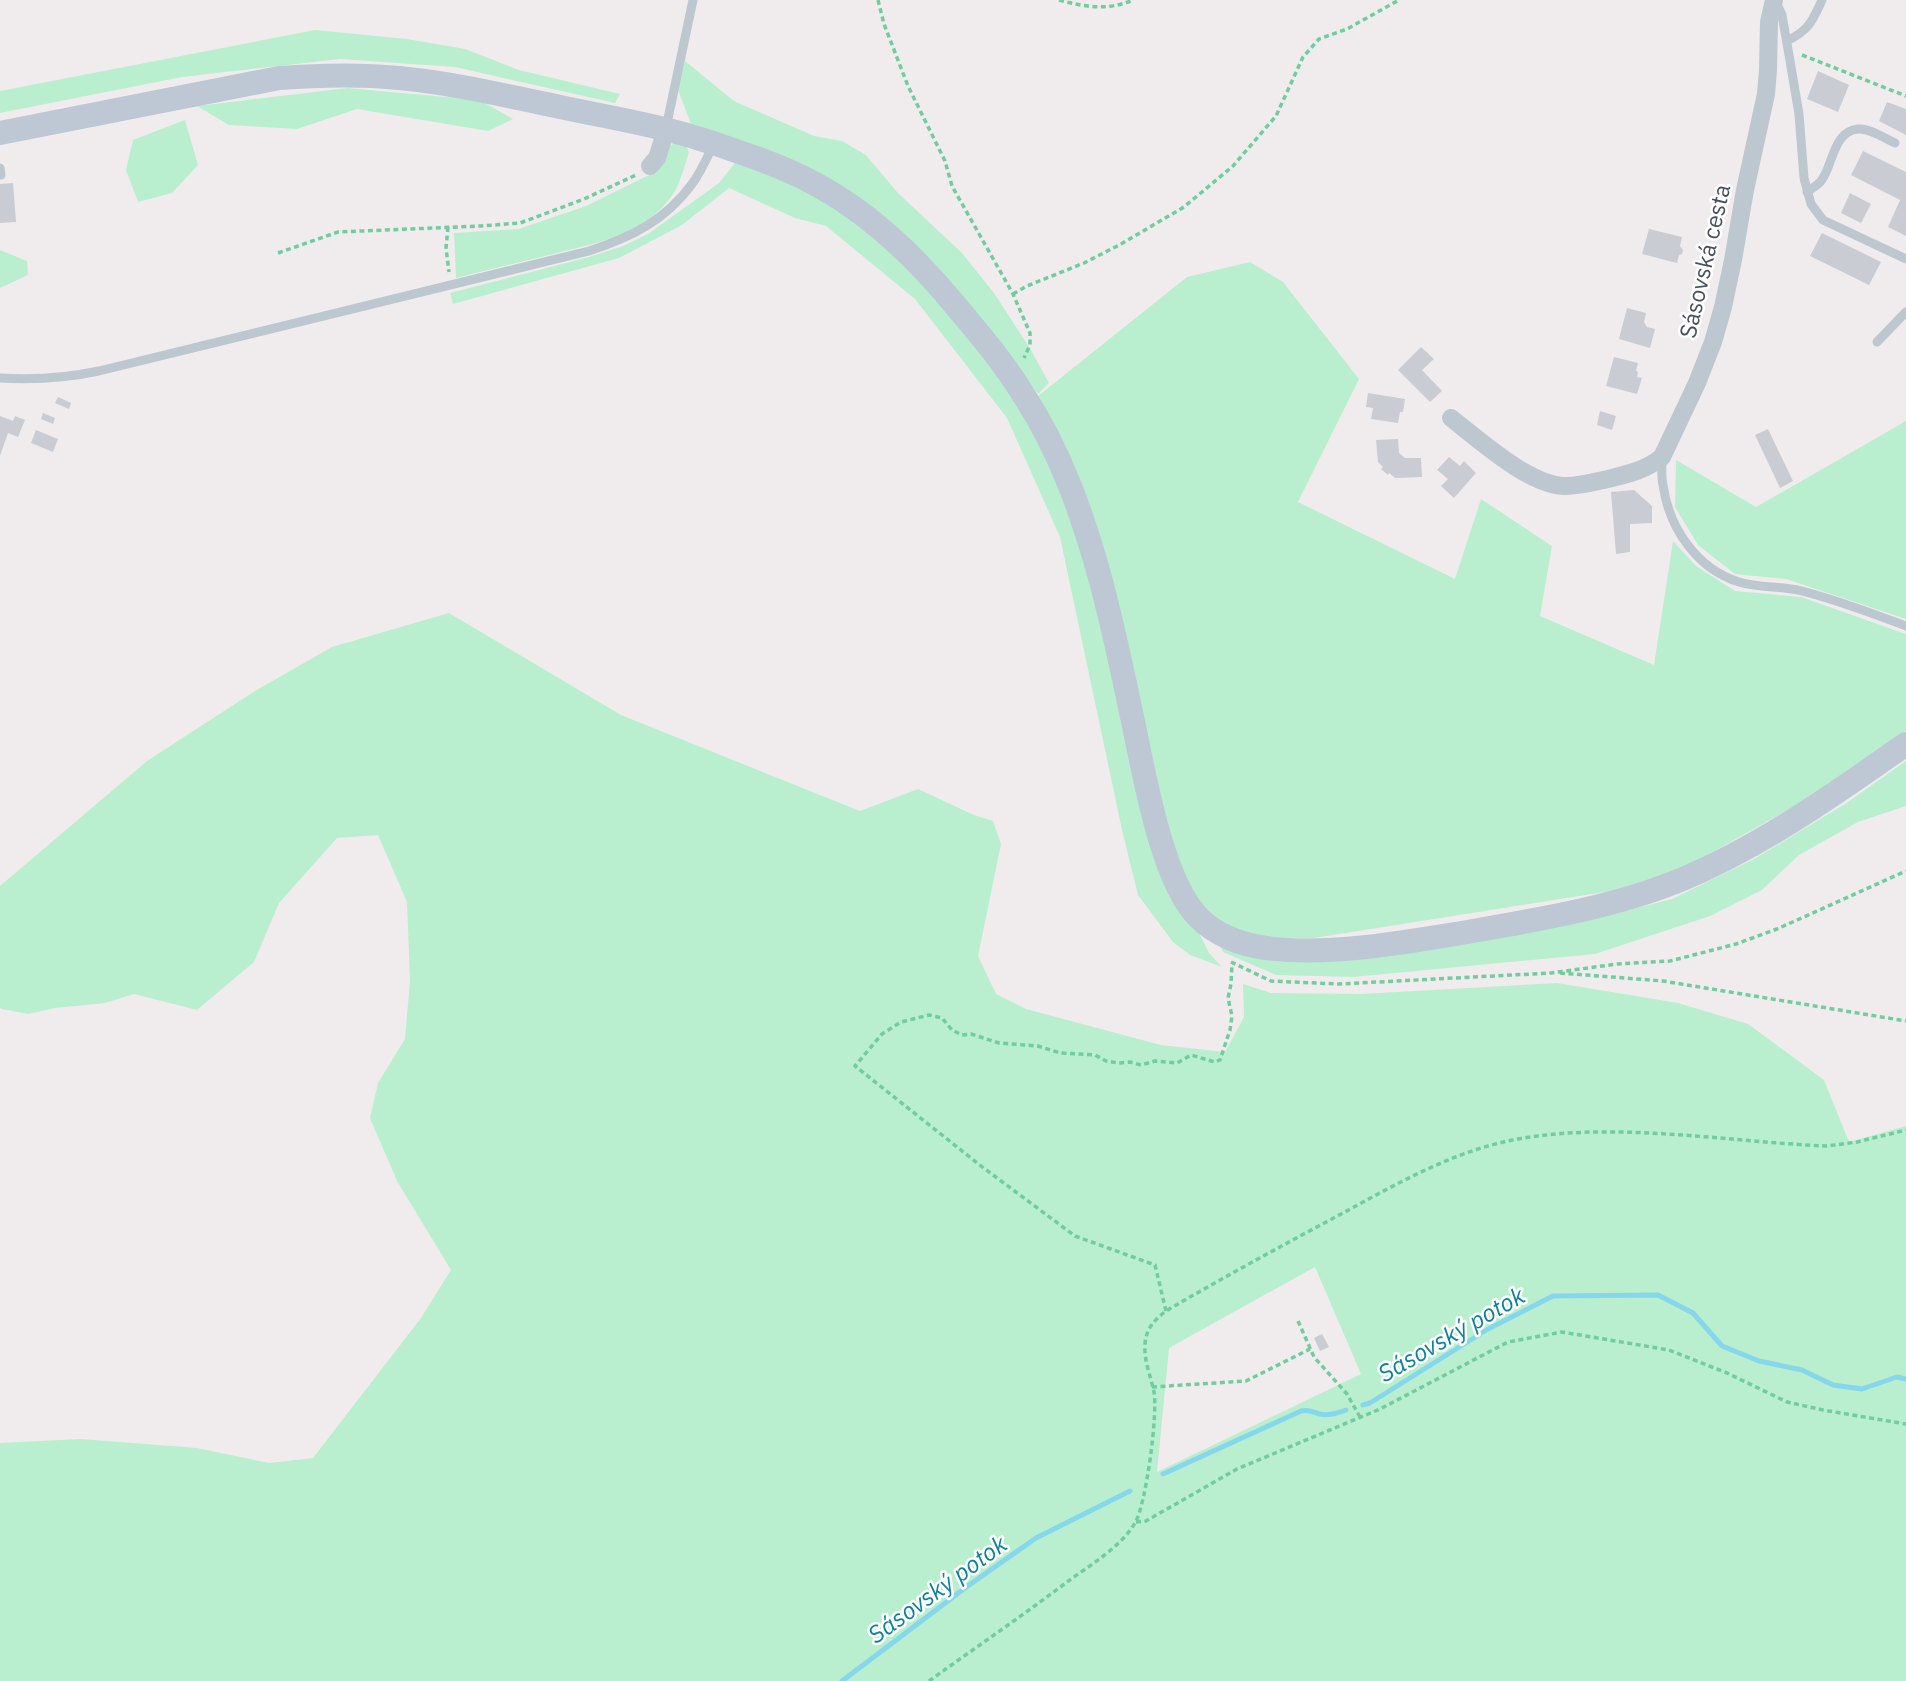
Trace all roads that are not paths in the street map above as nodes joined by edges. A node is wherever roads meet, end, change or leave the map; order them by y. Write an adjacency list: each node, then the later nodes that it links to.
1 (693, 0): 5 (lane)
2 (1775, 0): 4 (lane); 18 (street, Sásovská cesta)
3 (1822, 0): 4 (lane)
4 (1787, 41): 12 (lane)
5 (666, 130): 6 (street); 8 (street); 9 (street)
6 (0, 133)
7 (1895, 143): 12 (lane)
8 (714, 144): 16 (lane); 20 (street)
9 (650, 166)
10 (0, 168): 11 (lane)
11 (1, 175)
12 (1807, 192): 13 (lane)
13 (1906, 259)
14 (1906, 312): 15 (lane)
15 (1877, 342)
16 (0, 378)
17 (1451, 418): 18 (street)
18 (1662, 457): 19 (lane)
19 (1906, 626)
20 (1906, 744)

